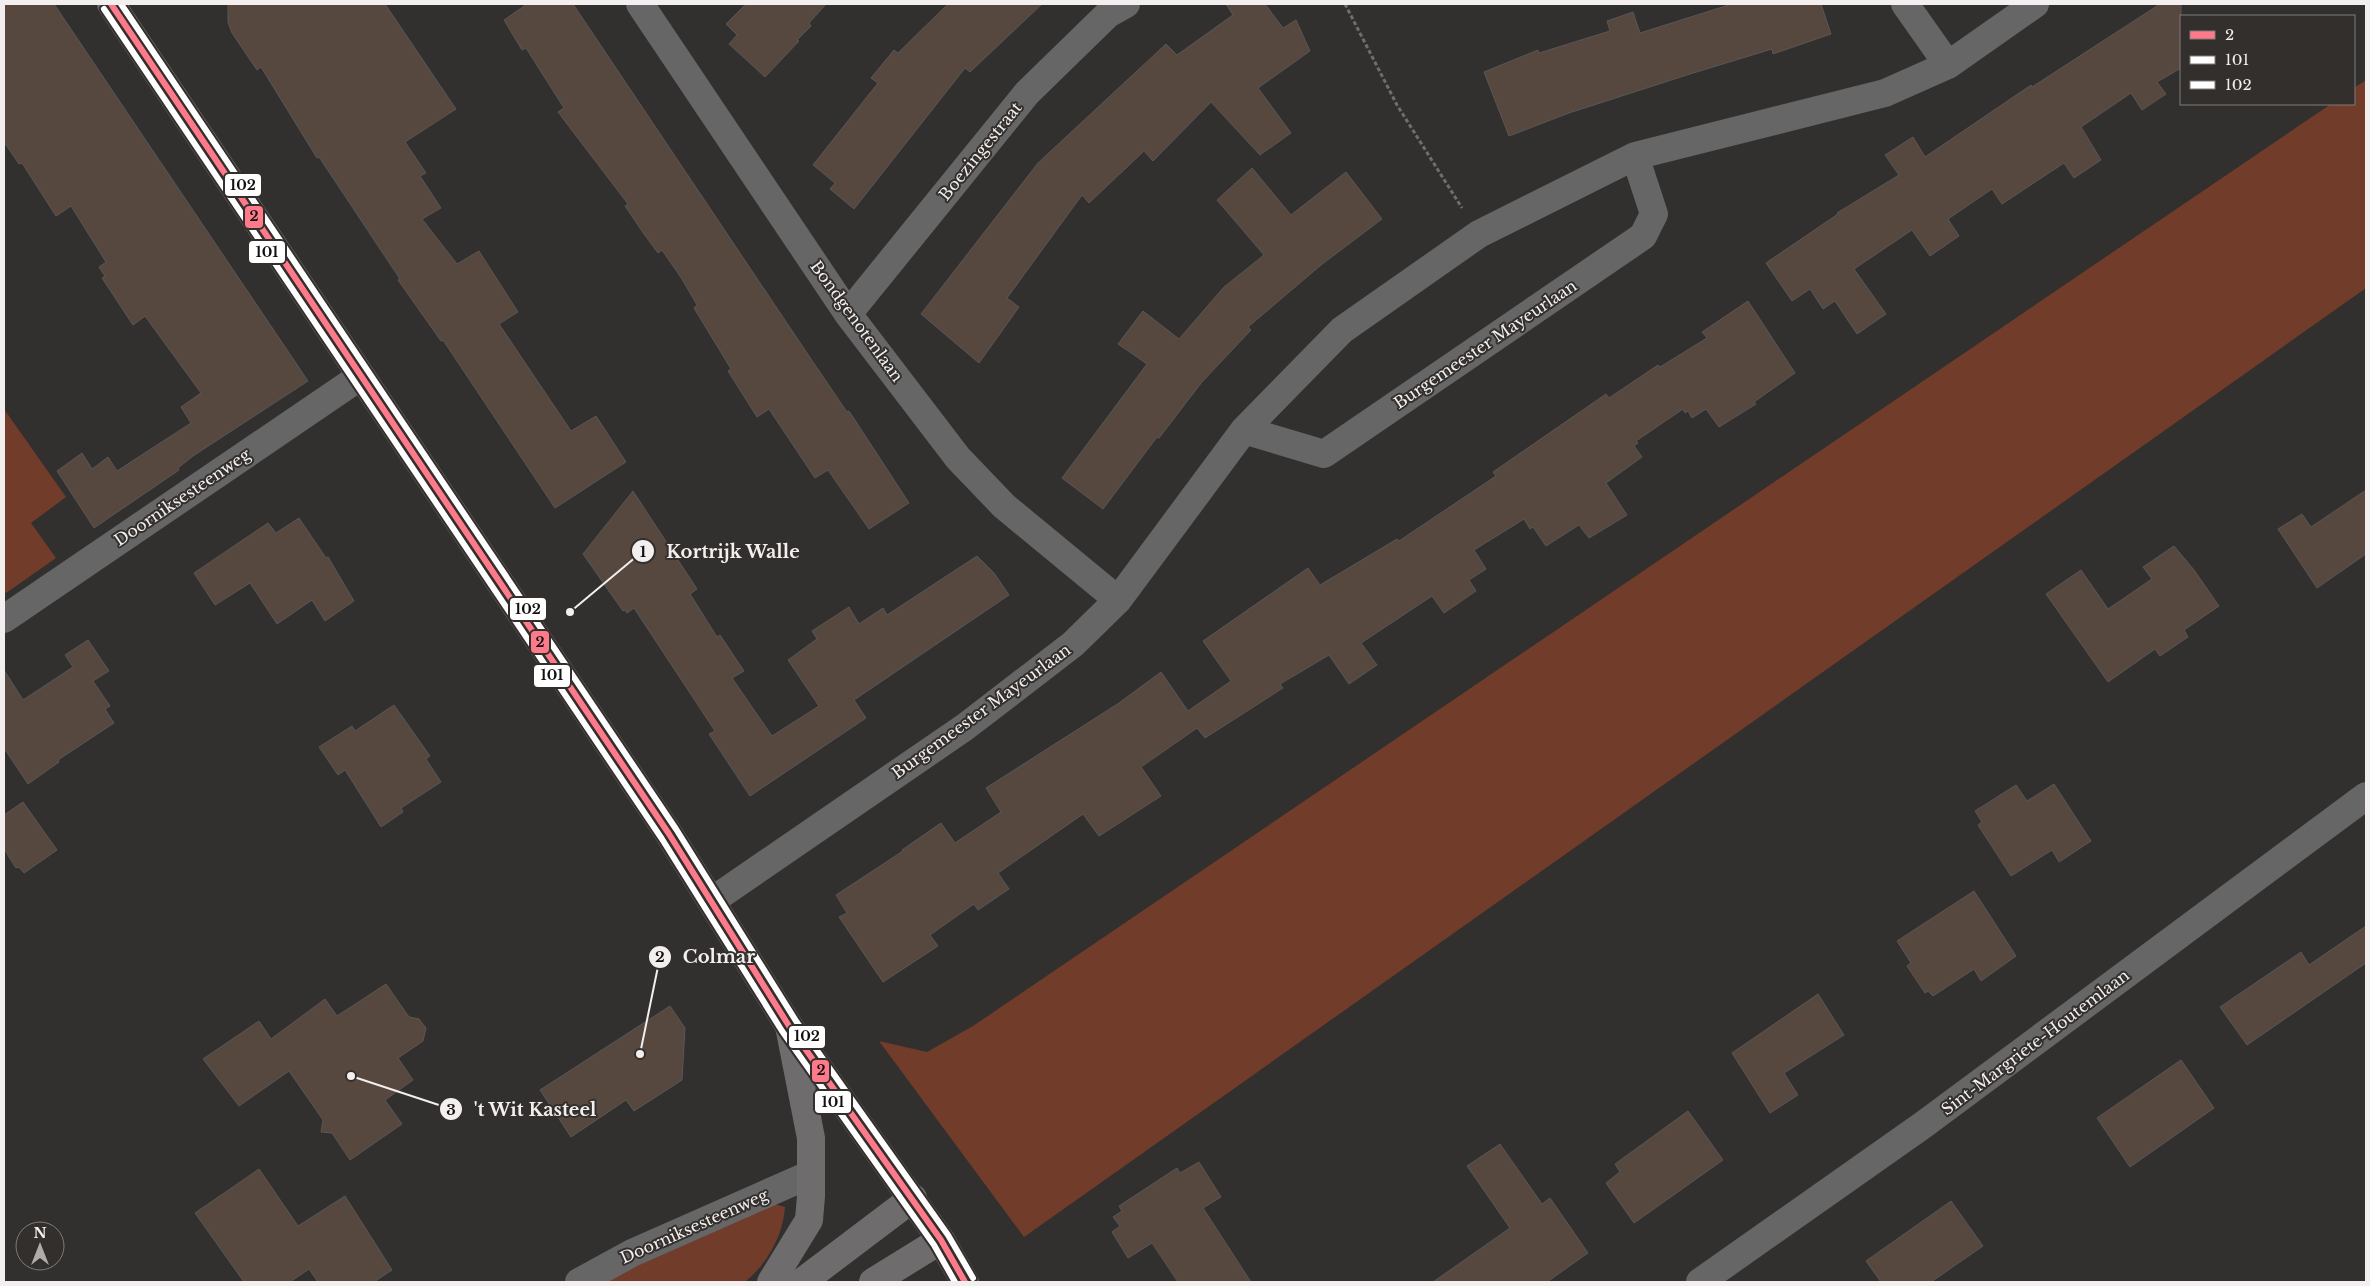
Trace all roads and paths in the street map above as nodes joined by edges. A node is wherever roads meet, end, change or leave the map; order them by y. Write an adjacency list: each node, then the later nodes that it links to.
1 (113, 4): 11 (main road)
2 (1126, 4): 10 (street, Boezingestraat)
3 (1346, 4): 9 (path)
4 (1905, 4): 7 (street)
5 (2035, 4): 7 (street, Burgemeester Mayeurlaan)
6 (651, 8): 10 (street, Bondgenotenlaan)
7 (1948, 65): 8 (street, Burgemeester Mayeurlaan)
8 (1635, 156): 9 (street, Burgemeester Mayeurlaan); 12 (street, Burgemeester Mayeurlaan)
9 (1478, 234): 12 (street, Burgemeester Mayeurlaan)
10 (848, 314): 13 (street, Bondgenotenlaan)
11 (361, 376): 14 (street, Doorniksesteenweg); 16 (main road)
12 (1244, 430): 13 (street, Burgemeester Mayeurlaan)
13 (1118, 600): 16 (street, Burgemeester Mayeurlaan)
14 (4, 619)
15 (2366, 796): 26 (street, Sint-Margriete-Houtemlaan)
16 (713, 900): 17 (main road)
17 (789, 1026): 18 (highway); 19 (main road)
18 (811, 1174): 21 (street, Doorniksesteenweg); 22 (highway)
19 (913, 1198): 20 (main road); 23 (highway)
20 (941, 1240): 24 (highway); 25 (main road)
21 (579, 1282)
22 (771, 1282)
23 (802, 1282)
24 (873, 1282)
25 (966, 1282)
26 (1700, 1282)

